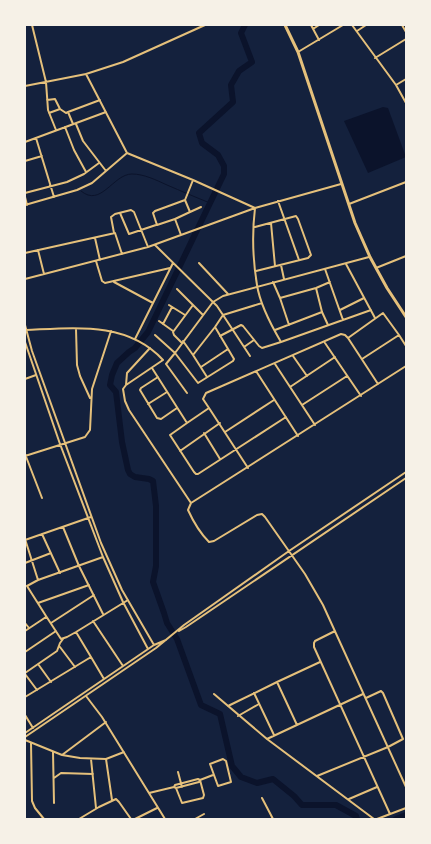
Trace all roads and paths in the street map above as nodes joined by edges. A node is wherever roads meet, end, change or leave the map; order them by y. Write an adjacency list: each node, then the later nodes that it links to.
1 (32, 25): 19 (street)
2 (205, 25): 17 (street)
3 (286, 25): 15 (main road)
4 (311, 25): 10 (street)
5 (319, 25): 10 (street)
6 (343, 25): 14 (street)
7 (352, 25): 11 (street)
8 (366, 25): 11 (street)
9 (402, 25): 12 (street)
10 (313, 29): 14 (street)
11 (357, 31): 16 (street)
12 (406, 32)
13 (406, 39): 16 (street)
14 (320, 40): 15 (street)
15 (298, 52): 43 (main road)
16 (376, 58): 20 (street)
17 (86, 74): 19 (street); 24 (street)
18 (406, 78): 20 (street)
19 (46, 82): 21 (street); 23 (street)
20 (396, 85): 22 (street)
21 (25, 86)
22 (405, 97): 25 (street)
23 (47, 100): 26 (street); 29 (street)
24 (100, 100): 27 (street); 28 (street)
25 (406, 103)
26 (60, 109): 27 (street); 29 (street)
27 (68, 112): 30 (street)
28 (106, 112): 30 (street); 35 (street)
29 (49, 113): 32 (street)
30 (74, 124): 31 (street); 38 (street)
31 (65, 127): 32 (street); 40 (street)
32 (56, 130): 33 (street)
33 (36, 138): 34 (street); 36 (street)
34 (25, 142)
35 (127, 153): 39 (street); 41 (street)
36 (42, 156): 37 (street); 44 (street)
37 (25, 161)
38 (99, 162): 39 (street); 40 (street)
39 (106, 171): 47 (street)
40 (86, 172): 44 (street)
41 (193, 180): 48 (street); 53 (street)
42 (406, 182): 50 (street)
43 (343, 183): 49 (street); 50 (main road)
44 (51, 186): 45 (street); 47 (street)
45 (25, 193)
46 (25, 197): 51 (street)
47 (54, 197): 51 (street)
48 (186, 199): 55 (street); 59 (street)
49 (278, 201): 53 (street); 57 (street)
50 (349, 204): 71 (main road)
51 (26, 205)
52 (201, 207): 55 (street)
53 (255, 208): 60 (street); 63 (street)
54 (120, 212): 61 (street); 61 (street); 62 (street)
55 (190, 212): 56 (street)
56 (175, 219): 59 (street); 63 (street)
57 (284, 219): 58 (street); 73 (street); 73 (street)
58 (270, 223): 60 (street); 79 (street)
59 (157, 225): 61 (street)
60 (254, 228): 83 (street)
61 (141, 230): 66 (street)
62 (115, 233): 64 (street); 69 (street)
63 (181, 235): 65 (street)
64 (95, 238): 67 (street); 72 (street)
65 (155, 245): 66 (street); 75 (street)
66 (148, 247): 69 (street)
67 (38, 250): 68 (street); 84 (street)
68 (25, 253)
69 (122, 254): 72 (street)
70 (406, 256): 81 (street)
71 (370, 257): 78 (street); 81 (main road)
72 (100, 260): 74 (street)
73 (299, 260): 77 (street)
74 (96, 261): 84 (street); 87 (street)
75 (173, 262): 80 (street); 96 (street)
76 (199, 263): 93 (street)
77 (281, 264): 79 (street); 86 (street)
78 (346, 264): 82 (street); 95 (street)
79 (275, 266): 83 (street)
80 (170, 268): 87 (street); 97 (street)
81 (376, 268): 108 (main road)
82 (326, 269): 86 (street); 89 (street)
83 (256, 270): 90 (street)
84 (44, 274): 85 (street)
85 (25, 279)
86 (284, 279): 88 (street)
87 (113, 281): 97 (street)
88 (273, 282): 90 (street); 94 (street)
89 (330, 282): 91 (street); 102 (street)
90 (257, 286): 93 (street); 98 (street)
91 (316, 288): 94 (street); 104 (street)
92 (177, 290): 100 (street)
93 (228, 294): 96 (street)
94 (280, 298): 114 (street)
95 (364, 298): 102 (street); 103 (street)
96 (213, 302): 106 (street); 107 (street)
97 (153, 303): 127 (street)
98 (262, 303): 107 (street); 120 (street)
99 (169, 305): 101 (street)
100 (193, 305): 105 (street); 106 (street)
101 (172, 307): 105 (street); 112 (street)
102 (340, 310): 110 (street)
103 (370, 310): 109 (street); 110 (street)
104 (322, 312): 114 (street); 115 (street)
105 (185, 315): 122 (street)
106 (203, 315): 130 (street)
107 (223, 315): 116 (street); 118 (street)
108 (406, 317)
109 (375, 318): 124 (street); 126 (street)
110 (343, 320): 115 (street)
111 (159, 321): 112 (street)
112 (163, 324): 122 (street)
113 (25, 325): 119 (street)
114 (289, 325): 120 (street)
115 (329, 325): 131 (street)
116 (215, 327): 125 (street); 138 (street)
117 (76, 329): 119 (street); 121 (street); 162 (street)
118 (232, 329): 125 (street); 128 (street); 134 (street)
119 (26, 330): 175 (street)
120 (275, 330): 131 (street)
121 (111, 331): 127 (street); 162 (street)
122 (173, 332): 130 (street)
123 (155, 334): 137 (street)
124 (399, 335): 133 (street); 143 (street)
125 (220, 336): 136 (street)
126 (348, 338): 132 (street); 143 (street)
127 (135, 339): 135 (street)
128 (254, 340): 131 (street); 134 (street)
129 (25, 342): 150 (street)
130 (182, 342): 137 (street); 138 (street)
131 (281, 342)
132 (325, 342): 140 (street); 141 (street)
133 (406, 346)
134 (244, 347): 139 (street)
135 (148, 348): 142 (street); 157 (street)
136 (228, 348): 147 (street); 154 (street)
137 (175, 353): 144 (street); 154 (street)
138 (193, 355): 147 (street)
139 (250, 356)
140 (293, 356): 145 (street); 151 (street)
141 (335, 358): 151 (street); 152 (street)
142 (163, 360): 144 (street); 148 (street)
143 (362, 360): 156 (street)
144 (166, 364): 160 (street)
145 (275, 364): 149 (street); 158 (street)
146 (406, 366): 156 (street)
147 (201, 367): 154 (street)
148 (152, 368): 153 (street); 157 (street)
149 (256, 371): 163 (street); 167 (street)
150 (36, 375): 155 (street); 176 (street)
151 (307, 376): 158 (street)
152 (347, 376): 161 (street); 165 (street)
153 (158, 377): 159 (street); 164 (street)
154 (208, 378)
155 (25, 379)
156 (378, 384): 161 (street)
157 (126, 385): 185 (street)
158 (290, 387): 165 (street)
159 (167, 392): 164 (street); 166 (street)
160 (187, 393)
161 (361, 396): 171 (street)
162 (90, 399): 175 (street)
163 (274, 400): 168 (street); 172 (street)
164 (148, 404): 166 (street)
165 (302, 405): 171 (street)
166 (177, 408): 169 (street)
167 (209, 408): 169 (street); 170 (street)
168 (286, 417): 174 (street); 177 (street)
169 (187, 423): 178 (street)
170 (220, 423): 172 (street); 173 (street)
171 (315, 425): 174 (street)
172 (225, 432): 177 (street)
173 (204, 434): 178 (street); 180 (street)
174 (298, 436): 181 (street)
175 (65, 443): 176 (street); 186 (street)
176 (60, 444): 179 (street); 187 (street)
177 (236, 449): 180 (street); 181 (street)
178 (180, 451): 180 (street)
179 (25, 455): 184 (street)
180 (220, 459)
181 (248, 468): 185 (street)
182 (406, 472): 191 (street)
183 (406, 478): 193 (street)
184 (42, 498)
185 (191, 503): 191 (street)
186 (92, 517): 187 (street); 203 (street)
187 (88, 518): 188 (street); 194 (street)
188 (63, 527): 189 (street); 197 (street)
189 (42, 534): 190 (street); 192 (street)
190 (25, 540): 195 (street)
191 (289, 551): 193 (street); 216 (street)
192 (51, 553): 195 (street); 198 (street)
193 (291, 555): 214 (street); 216 (street)
194 (103, 557): 197 (street); 204 (street)
195 (32, 560): 196 (street); 199 (street)
196 (25, 563)
197 (79, 566): 198 (street); 200 (street)
198 (60, 573): 199 (street)
199 (38, 580): 201 (street)
200 (89, 585): 202 (street); 205 (street)
201 (26, 586): 205 (street)
202 (94, 595): 206 (street); 210 (street)
203 (128, 600): 204 (street); 219 (street)
204 (123, 602): 206 (street); 221 (street)
205 (38, 603): 207 (street)
206 (103, 614): 208 (street)
207 (46, 616): 210 (street); 211 (street)
208 (93, 621): 215 (street); 226 (street)
209 (25, 623): 211 (street)
210 (51, 623): 213 (street)
211 (29, 628): 212 (street)
212 (25, 631)
213 (56, 631): 217 (street); 222 (street)
214 (335, 631): 224 (street); 236 (street)
215 (76, 632): 217 (street); 223 (street)
216 (176, 632): 218 (street)
217 (63, 639): 220 (street)
218 (167, 639): 219 (street); 237 (street)
219 (154, 645): 221 (street)
220 (59, 647): 225 (street); 227 (street)
221 (148, 649): 226 (street)
222 (25, 652)
223 (91, 657): 227 (street); 229 (street)
224 (320, 662): 231 (street); 241 (street)
225 (38, 664): 228 (street); 230 (street)
226 (123, 666): 229 (street)
227 (75, 667): 230 (street)
228 (25, 673): 232 (street)
229 (104, 679): 233 (street)
230 (50, 682): 232 (street)
231 (277, 682): 234 (street); 246 (street)
232 (37, 690): 238 (street)
233 (83, 692): 237 (street); 247 (street)
234 (254, 693): 240 (street); 242 (street)
235 (214, 694): 242 (street)
236 (363, 694): 239 (street); 241 (street)
237 (86, 696): 245 (street); 250 (street)
238 (25, 697)
239 (366, 698): 253 (street); 253 (street)
240 (260, 704): 244 (street); 249 (street)
241 (340, 705): 246 (street); 257 (street)
242 (228, 706): 244 (street)
243 (25, 715): 247 (street)
244 (238, 716): 251 (street)
245 (106, 722): 255 (street); 256 (street)
246 (297, 725): 249 (street)
247 (33, 728): 248 (street)
248 (25, 733)
249 (275, 736): 251 (street)
250 (25, 738): 252 (street)
251 (267, 739): 263 (street)
252 (31, 743): 254 (street); 281 (street)
253 (388, 746): 257 (street); 269 (street)
254 (53, 752): 256 (street); 264 (street)
255 (124, 752): 259 (street); 271 (street)
256 (62, 755): 258 (street)
257 (364, 757): 263 (street); 268 (street)
258 (91, 759): 259 (street); 261 (street)
259 (106, 759): 274 (street)
260 (178, 772): 266 (street)
261 (92, 774): 264 (street); 276 (street)
262 (213, 775): 262 (street); 265 (street)
263 (317, 776): 273 (street)
264 (53, 778): 275 (street)
265 (200, 780): 266 (street); 267 (street); 270 (street)
266 (181, 784): 267 (street); 270 (street)
267 (182, 787): 270 (street)
268 (377, 787): 273 (street); 280 (street)
269 (406, 787)
270 (175, 788): 271 (street)
271 (149, 793): 277 (street)
272 (262, 798): 287 (street)
273 (349, 799): 288 (street)
274 (112, 800): 276 (street); 283 (street)
275 (54, 803)
276 (96, 808): 282 (street)
277 (158, 808): 284 (street); 285 (street)
278 (406, 808): 280 (street)
279 (204, 814): 286 (street)
280 (390, 814): 289 (street)
281 (44, 819)
282 (79, 819)
283 (131, 819)
284 (135, 819)
285 (165, 819)
286 (196, 819)
287 (274, 819)
288 (374, 819)
289 (377, 819)

